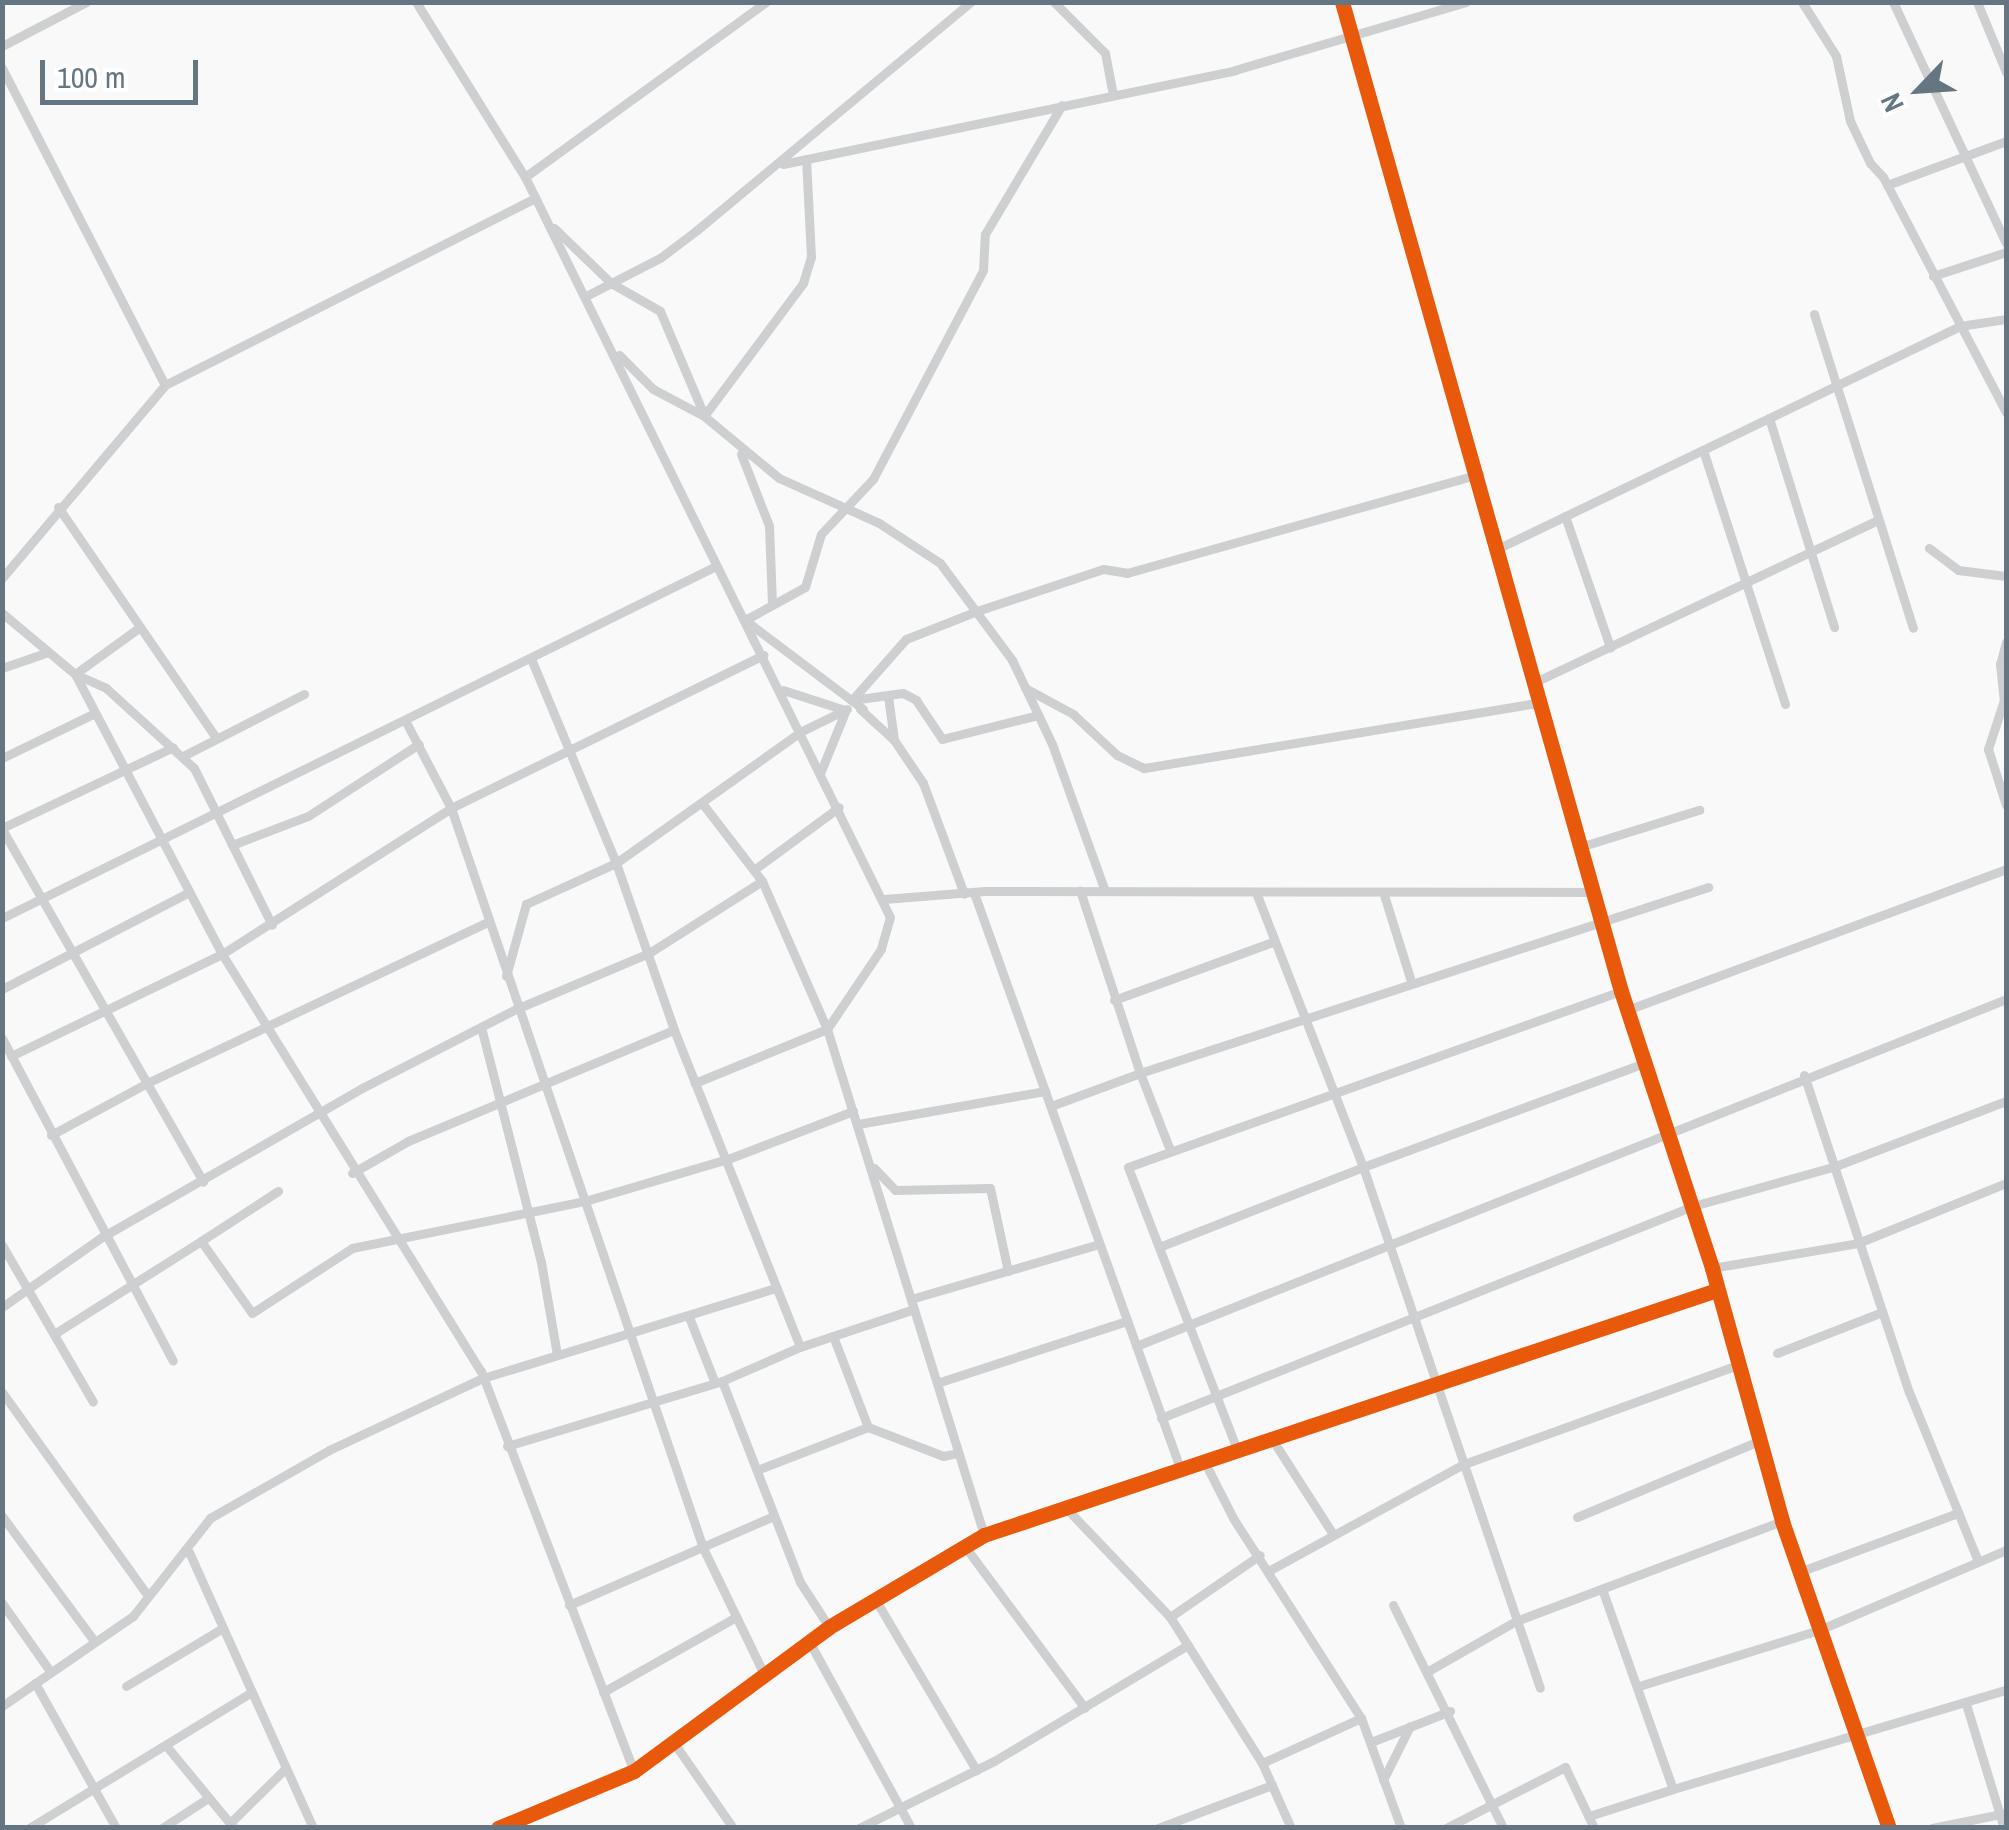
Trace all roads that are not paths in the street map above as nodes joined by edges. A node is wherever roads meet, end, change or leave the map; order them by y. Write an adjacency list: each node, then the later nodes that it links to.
1 (86, 2): 12 (street)
2 (416, 2): 21 (street)
3 (766, 2): 21 (street)
4 (971, 2): 20 (street)
5 (1054, 2): 15 (street)
6 (1342, 2): 11 (street)
7 (1466, 2): 11 (street)
8 (1802, 2): 22 (street)
9 (1894, 2): 18 (street)
10 (1977, 2): 14 (street)
11 (1352, 40): 15 (street); 41 (street)
12 (2, 46)
13 (2, 68): 34 (street)
14 (2006, 72)
15 (1112, 95): 16 (street)
16 (1062, 105): 19 (street); 43 (street)
17 (2006, 141): 18 (street)
18 (1964, 153): 22 (street); 25 (street)
19 (806, 159): 20 (street); 37 (street)
20 (783, 164): 28 (street)
21 (525, 178): 23 (street)
22 (1887, 185): 27 (street)
23 (535, 198): 24 (street); 34 (street)
24 (548, 222): 28 (street); 29 (street)
25 (2006, 243)
26 (2006, 252): 27 (street)
27 (1933, 276): 32 (street)
28 (610, 283): 29 (street); 37 (street)
29 (586, 296): 33 (street)
30 (1814, 314): 35 (street)
31 (2006, 319): 32 (street)
32 (1960, 326): 35 (street); 36 (street)
33 (612, 348): 37 (street); 49 (street)
34 (164, 385): 42 (street)
35 (1836, 386): 38 (street); 45 (street)
36 (2006, 412)
37 (704, 416): 40 (street)
38 (1770, 418): 39 (street); 48 (street)
39 (1703, 450): 44 (street); 52 (street)
40 (740, 452): 43 (street); 53 (street)
41 (1479, 474): 46 (street); 54 (street)
42 (58, 506): 51 (street); 57 (street)
43 (850, 508): 53 (street); 54 (street)
44 (1566, 516): 46 (street); 61 (street)
45 (1876, 520): 48 (street); 59 (street)
46 (1499, 548): 67 (street)
47 (1929, 548): 50 (street)
48 (1807, 553): 52 (street); 58 (street)
49 (716, 566): 56 (street); 64 (street)
50 (2006, 576)
51 (2, 578)
52 (1747, 582): 61 (street); 73 (street)
53 (772, 606): 56 (street)
54 (977, 611): 68 (street); 74 (street)
55 (2, 613): 62 (street)
56 (746, 620): 63 (street); 74 (street)
57 (140, 627): 66 (street); 79 (street)
58 (1834, 627)
59 (1914, 628)
60 (2006, 642): 89 (street)
61 (1610, 647): 67 (street)
62 (48, 652): 65 (street); 66 (street)
63 (764, 655): 69 (street); 83 (street)
64 (532, 662): 77 (street); 83 (street)
65 (2, 668)
66 (75, 674): 75 (street); 82 (street)
67 (1536, 682): 72 (street)
68 (1024, 687): 72 (street); 76 (street)
69 (783, 690): 74 (street); 78 (street)
70 (304, 694): 79 (street)
71 (888, 696): 74 (street); 76 (street); 80 (street)
72 (1540, 702): 97 (street)
73 (1784, 704)
74 (849, 705): 78 (street); 80 (street); 87 (street)
75 (95, 713): 85 (street); 86 (street)
76 (1038, 716): 103 (street)
77 (408, 724): 81 (street); 92 (street)
78 (802, 731): 87 (street); 88 (street)
79 (216, 738): 84 (street)
80 (894, 740): 107 (street)
81 (418, 744): 91 (street); 96 (street)
82 (172, 747): 84 (street); 86 (street)
83 (569, 749): 91 (street); 98 (street)
84 (183, 756): 92 (street)
85 (2, 758)
86 (124, 770): 94 (street); 95 (street)
87 (821, 771): 90 (street)
88 (702, 803): 98 (street); 99 (street)
89 (2006, 805)
90 (838, 807): 99 (street); 111 (street)
91 (451, 808): 113 (street); 115 (street)
92 (216, 809): 95 (street); 96 (street)
93 (1699, 810): 97 (street)
94 (2, 829): 110 (street)
95 (160, 838): 104 (street); 110 (street)
96 (232, 845): 115 (street)
97 (1580, 847): 106 (street)
98 (616, 863): 117 (street); 120 (street)
99 (754, 869): 101 (street)
100 (2006, 870): 128 (street)
101 (762, 881): 117 (street); 132 (street)
102 (1708, 887): 114 (street)
103 (1105, 891): 105 (street); 108 (street)
104 (189, 892): 118 (street); 119 (street)
105 (1080, 892): 107 (street); 125 (street)
106 (1592, 892): 109 (street); 114 (street)
107 (969, 894): 111 (street); 143 (street)
108 (1257, 894): 109 (street); 116 (street)
109 (1384, 895): 121 (street)
110 (40, 897): 112 (street); 118 (street)
111 (884, 899): 132 (street)
112 (2, 918)
113 (488, 922): 120 (street); 131 (street)
114 (1602, 923): 121 (street); 123 (street)
115 (272, 925): 119 (street)
116 (1276, 941): 125 (street); 129 (street)
117 (649, 952): 127 (street); 133 (street)
118 (72, 954): 122 (street); 126 (street)
119 (222, 954): 126 (street); 131 (street)
120 (506, 978): 127 (street)
121 (1411, 981): 129 (street)
122 (2, 989)
123 (1621, 990): 128 (street); 142 (street)
124 (2006, 999): 138 (street)
125 (1114, 1000): 137 (street)
126 (104, 1008): 135 (street); 139 (street)
127 (516, 1009): 130 (street); 140 (street)
128 (1627, 1010): 136 (street)
129 (1307, 1016): 137 (street); 142 (street)
130 (481, 1027): 144 (street); 148 (street)
131 (267, 1029): 139 (street); 148 (street)
132 (827, 1029): 141 (street); 147 (street)
133 (674, 1030): 140 (street); 141 (street)
134 (2, 1038): 135 (street)
135 (11, 1056): 151 (street)
136 (1644, 1063): 150 (street); 156 (street)
137 (1140, 1073): 146 (street); 152 (street)
138 (1804, 1074): 150 (street); 155 (street)
139 (147, 1082): 151 (street); 158 (street)
140 (542, 1082): 144 (street); 161 (street)
141 (695, 1083): 153 (street)
142 (1335, 1089): 152 (street); 156 (street)
143 (1045, 1091): 146 (street); 149 (street)
144 (502, 1100): 157 (street); 163 (street)
145 (2006, 1101): 155 (street)
146 (1051, 1106): 168 (street)
147 (854, 1110): 149 (street); 153 (street)
148 (320, 1112): 157 (street); 158 (street)
149 (858, 1124): 154 (street)
150 (1665, 1131): 162 (street); 169 (street)
151 (51, 1135): 164 (street)
152 (1170, 1150): 171 (street)
153 (728, 1159): 161 (street); 176 (street)
154 (871, 1164): 173 (street); 178 (street)
155 (1833, 1167): 162 (street); 167 (street)
156 (1363, 1168): 169 (street); 171 (street)
157 (352, 1173): 166 (street)
158 (203, 1182): 164 (street)
159 (2006, 1183): 167 (street)
160 (278, 1192): 165 (street)
161 (585, 1201): 163 (street); 186 (street)
162 (1693, 1206): 172 (street); 182 (street)
163 (528, 1214): 166 (street); 191 (street)
164 (102, 1237): 174 (street); 175 (street)
165 (202, 1242): 166 (street); 175 (street)
166 (398, 1243): 194 (street)
167 (1858, 1243): 172 (street); 180 (street)
168 (1099, 1244): 173 (street); 183 (street)
169 (1388, 1245): 182 (street); 184 (street)
170 (2, 1246): 174 (street)
171 (1159, 1247): 184 (street)
172 (1712, 1268): 177 (street)
173 (1008, 1270): 178 (street)
174 (26, 1286): 179 (street); 185 (street)
175 (130, 1287): 185 (street); 192 (street)
176 (776, 1288): 181 (street); 189 (street)
177 (1717, 1290): 193 (street); 197 (street)
178 (912, 1304): 187 (street); 196 (street)
179 (2, 1306)
180 (1882, 1312): 190 (street); 214 (street)
181 (689, 1316): 186 (street); 195 (street)
182 (1413, 1320): 197 (street); 199 (street)
183 (1127, 1322): 188 (street); 196 (street)
184 (1188, 1322): 188 (street); 199 (street)
185 (54, 1334): 200 (street)
186 (628, 1334): 191 (street); 201 (street)
187 (833, 1336): 189 (street); 203 (street)
188 (1136, 1346): 202 (street)
189 (800, 1347): 195 (street)
190 (1777, 1353)
191 (558, 1355): 194 (street)
192 (173, 1360)
193 (1738, 1365): 205 (street); 210 (street)
194 (483, 1378): 206 (street); 224 (street)
195 (719, 1382): 201 (street); 212 (street)
196 (937, 1383): 208 (street)
197 (1434, 1386): 204 (street); 210 (street)
198 (2, 1392): 230 (street)
199 (1216, 1397): 202 (street); 207 (street)
200 (94, 1402)
201 (648, 1404): 206 (street); 221 (street)
202 (1161, 1418): 211 (street)
203 (868, 1428): 208 (street); 212 (street)
204 (1270, 1436): 207 (street); 219 (street)
205 (1759, 1441): 217 (street); 218 (street)
206 (507, 1446): 233 (street)
207 (1236, 1447): 209 (street)
208 (958, 1453): 220 (street)
209 (1204, 1459): 211 (street); 225 (street)
210 (1464, 1464): 219 (street); 237 (street)
211 (1180, 1468): 213 (street)
212 (756, 1470): 216 (street)
213 (1064, 1506): 220 (street); 236 (street)
214 (1958, 1513): 226 (street); 228 (street)
215 (2, 1516): 241 (street)
216 (774, 1516): 221 (street); 238 (street)
217 (1577, 1517)
218 (1782, 1521): 228 (street); 229 (street)
219 (1333, 1534): 227 (street)
220 (984, 1536): 222 (street)
221 (702, 1548): 233 (street); 235 (street)
222 (966, 1548): 231 (street); 256 (street)
223 (2006, 1550): 226 (street)
224 (189, 1552): 230 (street); 239 (street)
225 (1260, 1555): 227 (street); 236 (street)
226 (1978, 1561): 240 (street)
227 (1270, 1570): 258 (street)
228 (1799, 1572): 240 (street)
229 (1602, 1589): 237 (street); 249 (street)
230 (146, 1593): 241 (street)
231 (875, 1600): 238 (street); 266 (street)
232 (2, 1603): 245 (street)
233 (569, 1605): 253 (street)
234 (1393, 1605): 244 (street)
235 (736, 1617): 246 (street); 253 (street)
236 (1170, 1618): 243 (street)
237 (1516, 1621): 244 (street); 250 (street)
238 (829, 1627): 242 (street)
239 (224, 1628): 248 (street); 252 (street)
240 (1819, 1630): 249 (street); 260 (street)
241 (94, 1642): 245 (street)
242 (812, 1645): 246 (street); 273 (street)
243 (1188, 1645): 256 (street); 264 (street)
244 (1430, 1670): 257 (street)
245 (50, 1671): 247 (street)
246 (765, 1676): 262 (street)
247 (35, 1683): 255 (street); 270 (street)
248 (126, 1686)
249 (1638, 1686): 271 (street)
250 (1540, 1688)
251 (2006, 1690): 254 (street)
252 (252, 1692): 263 (street); 265 (street)
253 (603, 1692): 267 (street)
254 (1966, 1704): 260 (street); 275 (street)
255 (2, 1706)
256 (1085, 1708): 266 (street)
257 (1450, 1711): 259 (street); 274 (street)
258 (1361, 1718): 261 (street); 264 (street)
259 (1410, 1726): 261 (street); 268 (street)
260 (1856, 1734): 271 (street); 292 (street)
261 (1371, 1742): 268 (street)
262 (674, 1743): 267 (street); 283 (street)
263 (168, 1748): 270 (street); 272 (street)
264 (1262, 1763): 269 (street)
265 (286, 1768): 277 (street); 281 (street)
266 (976, 1770): 273 (street)
267 (634, 1772): 282 (street)
268 (1383, 1780): 288 (street)
269 (1272, 1786): 286 (street); 287 (street)
270 (98, 1788): 278 (street); 279 (street)
271 (1673, 1789): 276 (street)
272 (208, 1798): 277 (street); 280 (street)
273 (900, 1806): 284 (street); 285 (street)
274 (1492, 1806): 276 (street); 289 (street); 290 (street)
275 (2002, 1813): 293 (street); 294 (street)
276 (1589, 1816): 291 (street)
277 (233, 1825)
278 (29, 1828)
279 (116, 1828)
280 (162, 1828)
281 (313, 1828)
282 (498, 1828)
283 (733, 1828)
284 (860, 1828)
285 (912, 1828)
286 (1158, 1828)
287 (1291, 1828)
288 (1401, 1828)
289 (1446, 1828)
290 (1503, 1828)
291 (1594, 1828)
292 (1889, 1828)
293 (1932, 1828)
294 (2004, 1828)

